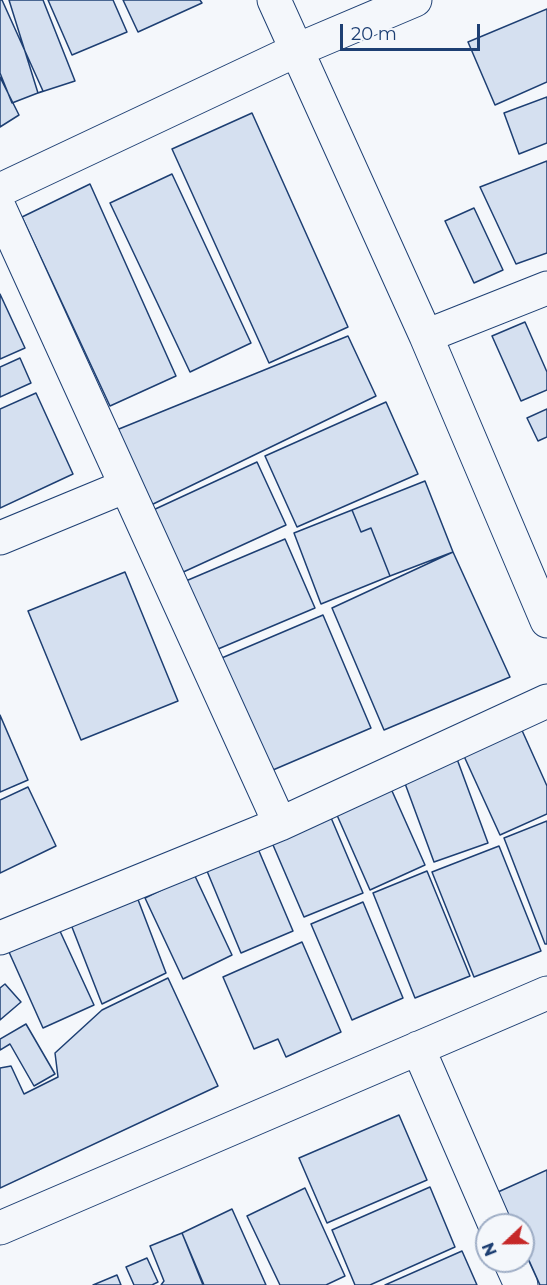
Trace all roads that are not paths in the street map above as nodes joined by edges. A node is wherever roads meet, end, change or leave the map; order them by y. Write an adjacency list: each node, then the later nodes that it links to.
1 (274, 0): 3 (street)
2 (415, 0): 3 (street)
3 (297, 50): 4 (street); 7 (street)
4 (0, 190)
5 (0, 209): 8 (street)
6 (547, 288): 7 (street)
7 (426, 336): 10 (street)
8 (126, 486): 9 (street); 12 (street)
9 (0, 538)
10 (547, 621)
11 (547, 701): 12 (street)
12 (280, 824): 13 (street)
13 (0, 938)
14 (547, 993): 15 (street)
15 (418, 1048): 16 (street); 17 (street)
16 (490, 1213)
17 (0, 1228)

